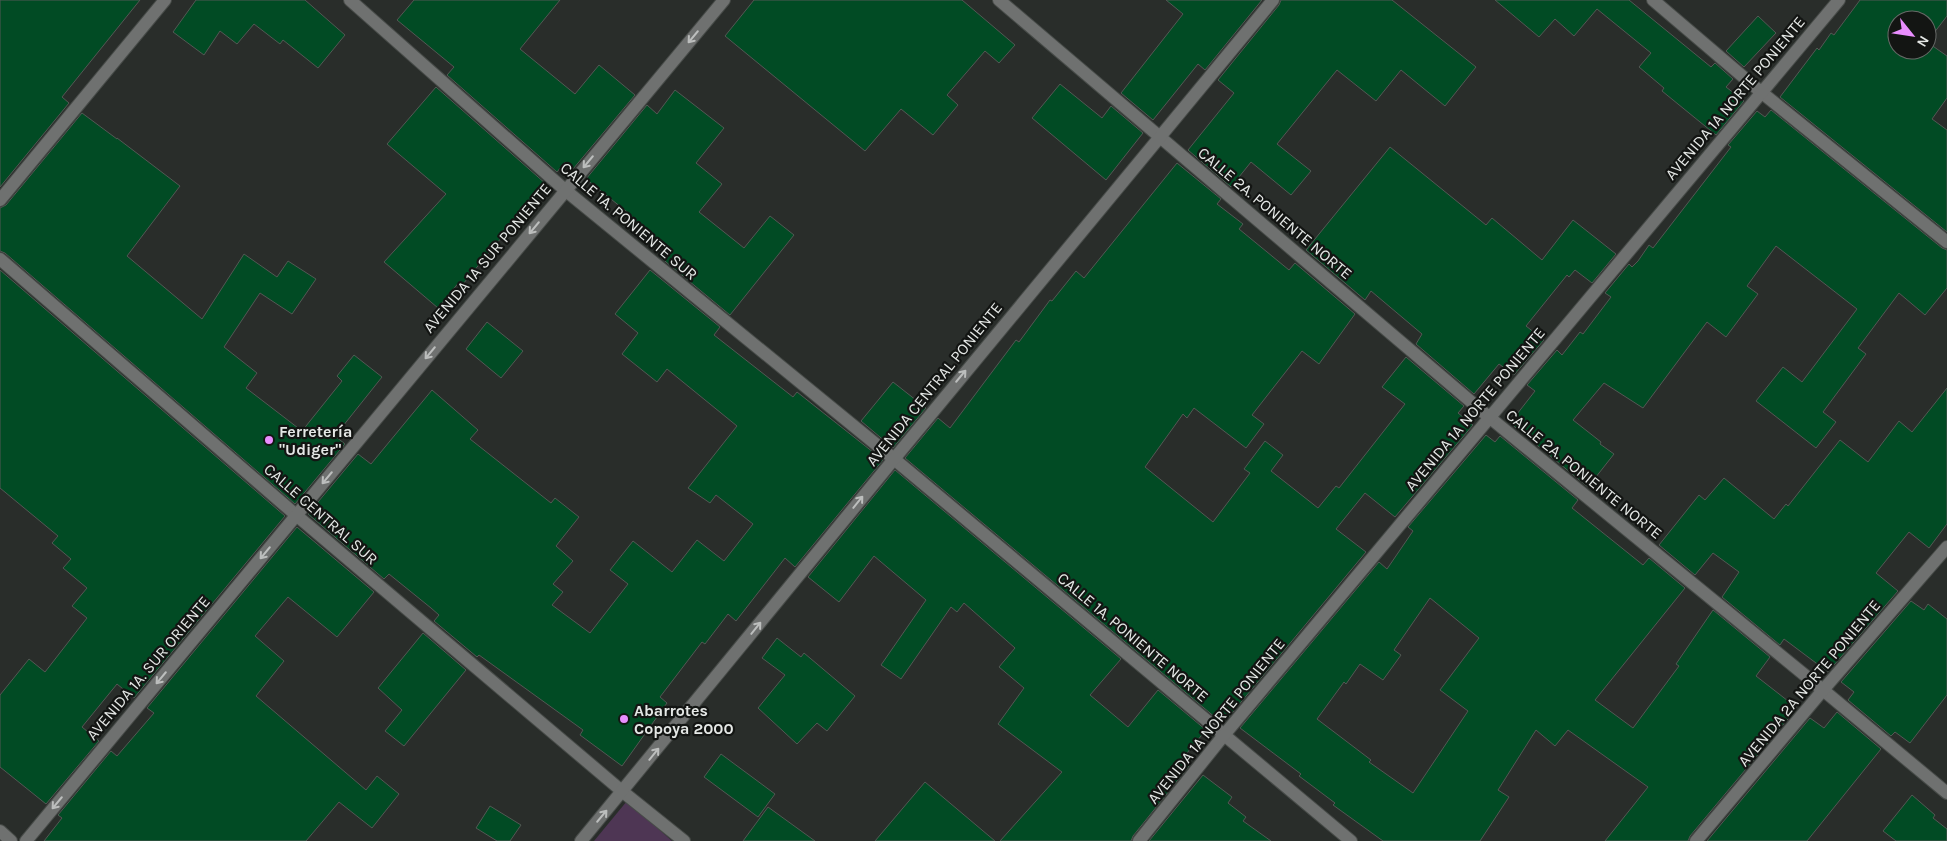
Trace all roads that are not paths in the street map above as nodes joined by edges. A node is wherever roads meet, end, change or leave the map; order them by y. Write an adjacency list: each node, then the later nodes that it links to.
1 (165, 0): 11 (street)
2 (350, 0): 10 (street, CALLE 1A. PONIENTE SUR)
3 (724, 0): 10 (street, AVENIDA 1A SUR PONIENTE, one-way to 10)
4 (999, 0): 9 (street, CALLE 2A. PONIENTE NORTE)
5 (1274, 0): 9 (street, AVENIDA CENTRAL PONIENTE)
6 (1653, 0): 8 (street)
7 (1838, 0): 8 (street, AVENIDA 1A NORTE PONIENTE)
8 (1761, 92): 12 (street); 14 (street, AVENIDA 1A NORTE PONIENTE)
9 (1159, 136): 14 (street, CALLE 2A. PONIENTE NORTE); 15 (street, AVENIDA CENTRAL PONIENTE, one-way to 9)
10 (565, 190): 15 (street, CALLE 1A. PONIENTE SUR); 16 (street, AVENIDA 1A SUR PONIENTE, one-way to 16)
11 (0, 200)
12 (1947, 242)
13 (0, 259): 16 (street, CALLE CENTRAL SUR)
14 (1489, 417): 18 (street, CALLE 2A. PONIENTE NORTE); 19 (street, AVENIDA 1A NORTE PONIENTE)
15 (894, 458): 19 (street, CALLE 1A. PONIENTE NORTE); 20 (street, AVENIDA CENTRAL PONIENTE, one-way to 15)
16 (296, 515): 20 (street, CALLE CENTRAL SUR); 24 (street, AVENIDA 1A. SUR ORIENTE, one-way to 24)
17 (1947, 547): 18 (street, AVENIDA 2A NORTE PONIENTE)
18 (1823, 690): 21 (street, CALLE 2A. PONIENTE NORTE); 29 (street, AVENIDA 2A NORTE PONIENTE)
19 (1224, 736): 27 (street, AVENIDA 1A NORTE PONIENTE); 28 (street, CALLE 1A. PONIENTE NORTE)
20 (623, 792): 25 (street, AVENIDA CENTRAL PONIENTE, one-way to 20); 26 (street, CALLE CENTRAL SUR)
21 (1947, 793)
22 (0, 831): 23 (street)
23 (11, 841)
24 (26, 841)
25 (581, 841)
26 (684, 841)
27 (1139, 841)
28 (1351, 841)
29 (1696, 841)

